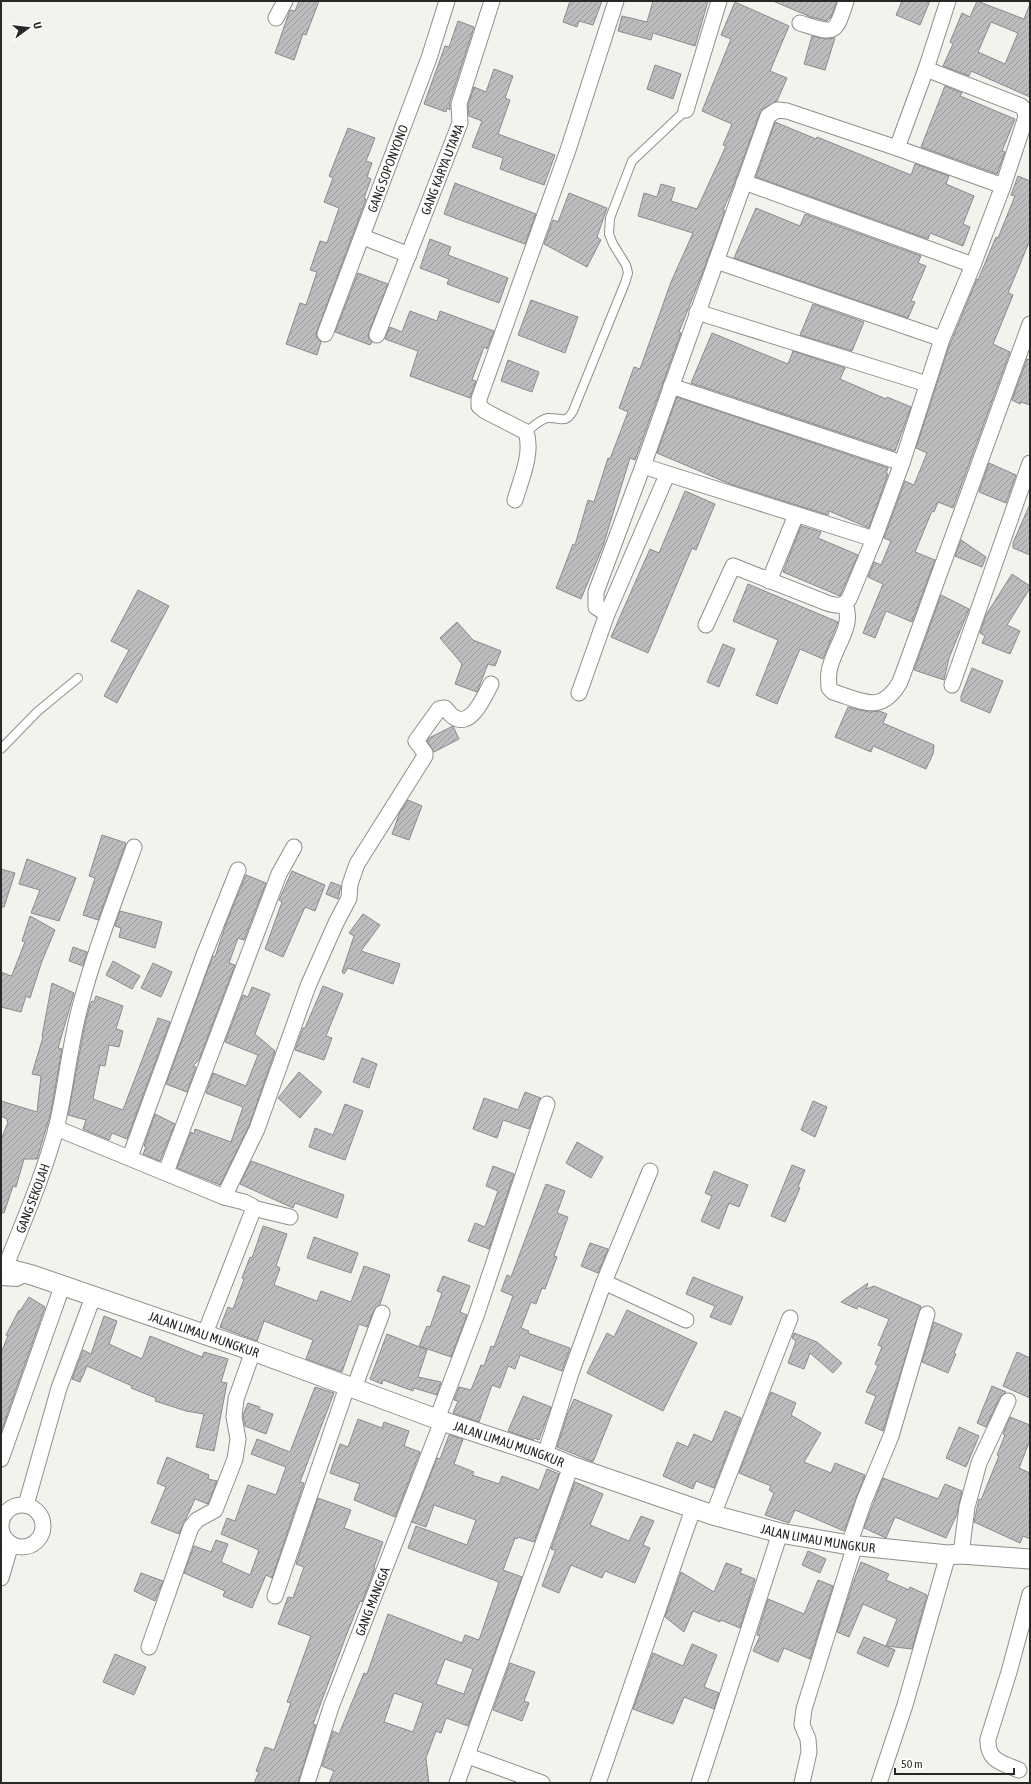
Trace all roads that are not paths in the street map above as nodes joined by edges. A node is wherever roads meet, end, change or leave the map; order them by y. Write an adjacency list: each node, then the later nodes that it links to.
1 (285, 1): 8 (street)
2 (447, 1): 15 (street, GANG SOPONYONO)
3 (492, 1): 16 (street, GANG KARYA UTAMA)
4 (616, 1): 26 (street)
5 (719, 1): 11 (street)
6 (846, 1): 9 (street)
7 (948, 1): 10 (street)
8 (276, 18)
9 (800, 23)
10 (926, 69): 12 (street); 14 (street)
11 (686, 110): 26 (lane)
12 (897, 148): 13 (street); 14 (street)
13 (744, 182): 17 (street); 18 (street)
14 (1003, 186): 18 (street)
15 (363, 237): 16 (street); 21 (street, GANG SOPONYONO)
16 (409, 255): 22 (street, GANG KARYA UTAMA)
17 (716, 261): 19 (street); 23 (street)
18 (973, 265): 23 (street)
19 (697, 312): 24 (street); 25 (street)
20 (1030, 324): 35 (street)
21 (325, 334)
22 (377, 335)
23 (942, 339): 24 (street)
24 (927, 384): 27 (street)
25 (671, 386): 27 (street); 29 (street)
26 (526, 432): 31 (street)
27 (902, 463): 33 (street)
28 (1030, 464): 40 (street)
29 (643, 466): 30 (street); 36 (street)
30 (667, 475): 32 (street); 36 (street)
31 (515, 500)
32 (796, 515): 33 (street); 34 (street)
33 (874, 540): 35 (street)
34 (769, 581): 35 (street); 37 (street)
35 (845, 604)
36 (607, 614): 41 (street)
37 (706, 625)
38 (78, 678): 42 (lane)
39 (491, 684): 51 (street)
40 (952, 685)
41 (579, 693)
42 (1, 749)
43 (134, 847): 47 (street, GANG SEKOLAH)
44 (294, 847): 50 (street)
45 (238, 870): 48 (street)
46 (547, 1104): 66 (street, GANG MANGGA)
47 (56, 1128): 48 (street); 54 (street, GANG SEKOLAH)
48 (130, 1158): 50 (street)
49 (650, 1171): 55 (street)
50 (166, 1172): 51 (street)
51 (224, 1197): 52 (street)
52 (252, 1208): 53 (street); 62 (street)
53 (290, 1217)
54 (2, 1272): 56 (street, JALAN LIMAU MUNGKUR)
55 (604, 1282): 61 (street); 67 (street)
56 (62, 1287): 57 (street, JALAN LIMAU MUNGKUR); 68 (street)
57 (93, 1297): 62 (street, JALAN LIMAU MUNGKUR); 70 (street)
58 (382, 1313): 64 (street)
59 (927, 1314): 75 (street)
60 (790, 1318): 72 (street)
61 (686, 1320)
62 (204, 1336): 63 (street, JALAN LIMAU MUNGKUR)
63 (253, 1351): 64 (street, JALAN LIMAU MUNGKUR); 81 (street)
64 (350, 1387): 66 (street, JALAN LIMAU MUNGKUR); 80 (street)
65 (1008, 1401): 76 (street)
66 (440, 1420): 67 (street, JALAN LIMAU MUNGKUR); 84 (street, GANG MANGGA)
67 (545, 1455): 69 (street, JALAN LIMAU MUNGKUR)
68 (1, 1459)
69 (571, 1466): 71 (street, JALAN LIMAU MUNGKUR); 82 (street)
70 (26, 1505): 74 (street); 74 (street)
71 (693, 1509): 72 (street, JALAN LIMAU MUNGKUR); 87 (street)
72 (713, 1515): 73 (street, JALAN LIMAU MUNGKUR)
73 (780, 1533): 75 (street, JALAN LIMAU MUNGKUR); 88 (street)
74 (11, 1544): 78 (street)
75 (852, 1545): 76 (street, JALAN LIMAU MUNGKUR); 89 (street)
76 (954, 1554): 77 (street, JALAN LIMAU MUNGKUR); 90 (street)
77 (1030, 1559)
78 (1, 1578)
79 (1030, 1594): 83 (street)
80 (275, 1596)
81 (149, 1647)
82 (468, 1756): 85 (street); 86 (street)
83 (1019, 1770)
84 (306, 1783)
85 (457, 1783)
86 (542, 1783)
87 (598, 1783)
88 (699, 1783)
89 (802, 1783)
90 (879, 1783)

